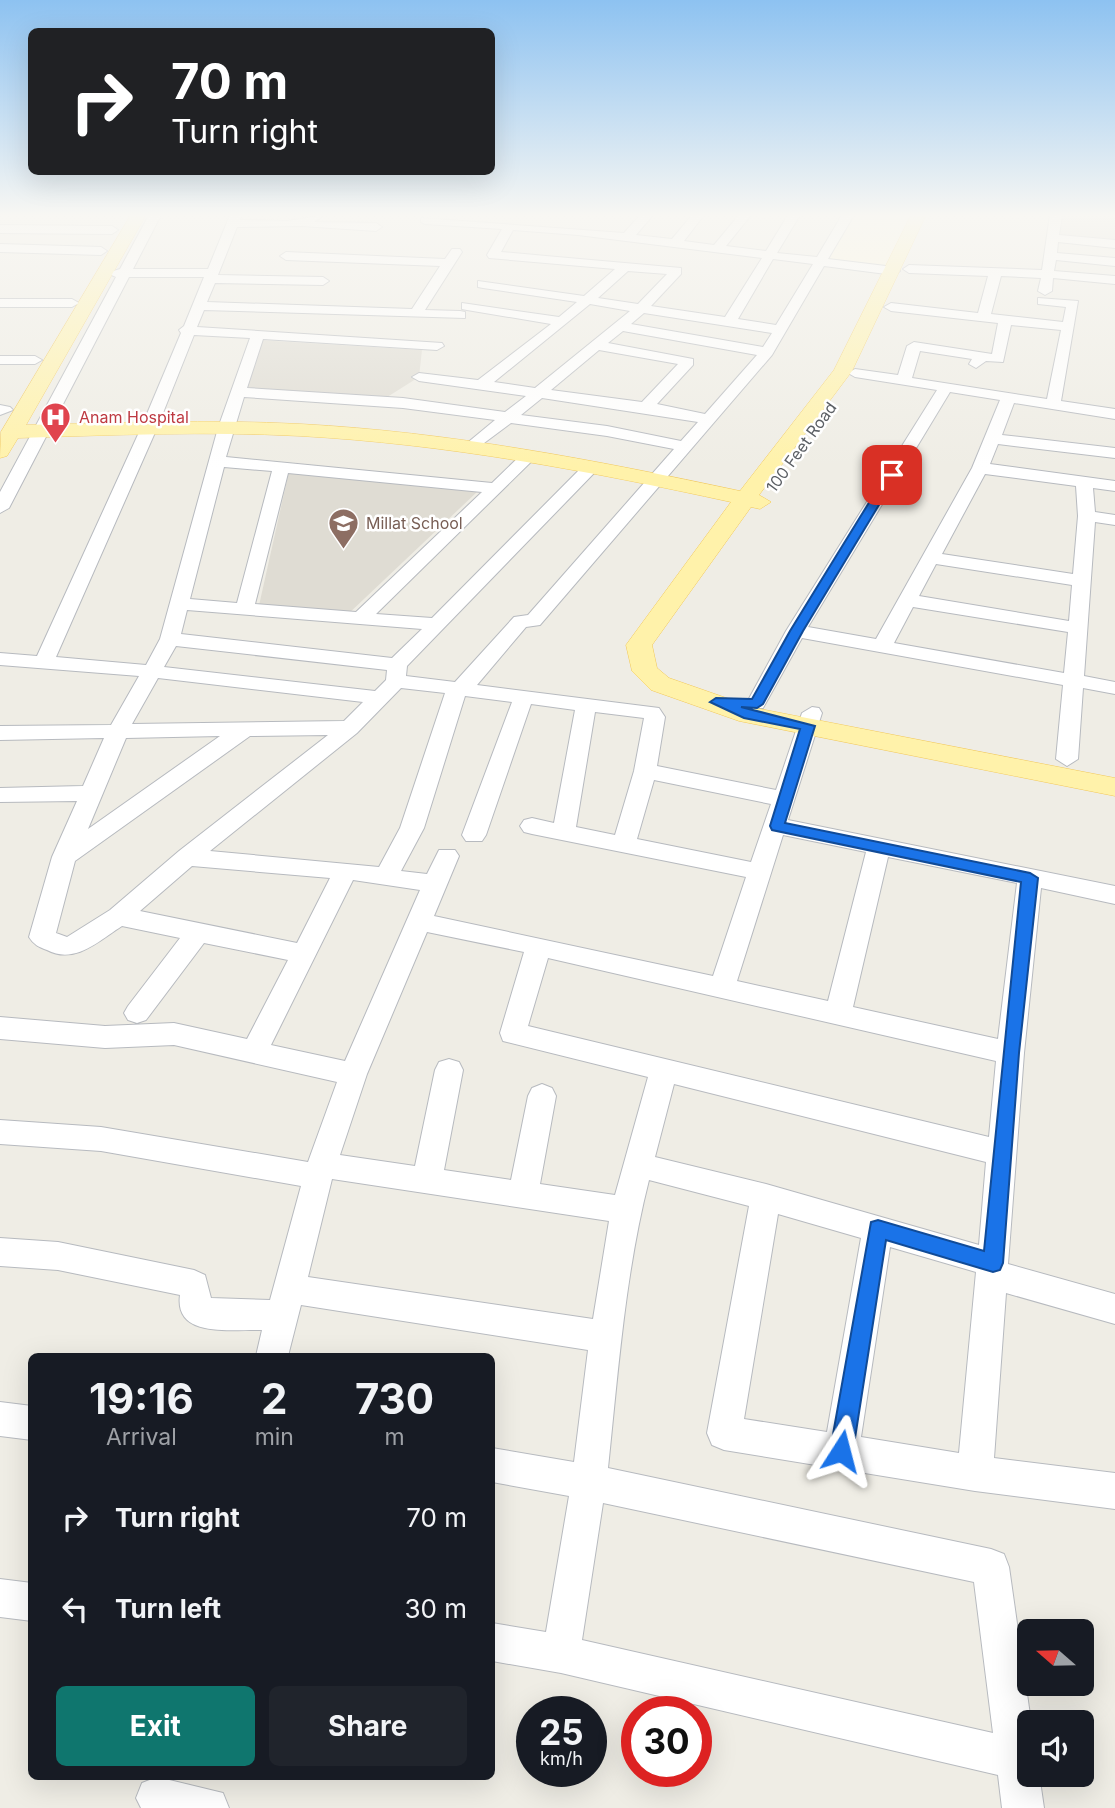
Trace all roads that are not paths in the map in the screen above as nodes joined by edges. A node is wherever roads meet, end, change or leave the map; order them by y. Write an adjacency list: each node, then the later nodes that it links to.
1 (76, 299): 17 (main road)
2 (87, 299): 40 (main road)
3 (96, 299): 58 (street)
4 (200, 299): 18 (street)
5 (425, 299): 21 (street)
6 (469, 299): 27 (street)
7 (587, 299): 24 (street)
8 (596, 299): 20 (street)
9 (650, 299): 20 (street)
10 (742, 299): 25 (street)
11 (800, 299): 30 (street)
12 (885, 299): 73 (main road, 100 Feet Road)
13 (893, 299): 19 (main road, 100 Feet Road)
14 (988, 299): 22 (street)
15 (1043, 301): 26 (street); 29 (street)
16 (0, 303): 17 (street)
17 (72, 303): 40 (main road)
18 (197, 306): 21 (street); 32 (street)
19 (891, 307): 31 (street); 41 (main road, 100 Feet Road)
20 (642, 308): 25 (street); 28 (street)
21 (416, 313): 27 (street)
22 (984, 317): 23 (street); 31 (street)
23 (1005, 320): 26 (street); 37 (street)
24 (562, 322): 27 (street); 44 (street)
25 (729, 322): 30 (street)
26 (1040, 324): 29 (street)
27 (452, 326): 33 (street); 42 (street)
28 (619, 326): 34 (street); 35 (street)
29 (1069, 327): 50 (street)
30 (782, 330): 36 (street)
31 (934, 330): 37 (street); 43 (street)
32 (187, 331): 33 (street); 56 (street)
33 (258, 334): 46 (street)
34 (706, 342): 36 (street); 39 (street)
35 (595, 345): 39 (street); 47 (street)
36 (767, 352): 55 (street)
37 (982, 356): 45 (street)
38 (0, 360): 40 (street)
39 (688, 362): 51 (street)
40 (40, 364): 54 (main road)
41 (855, 373): 43 (street); 73 (main road, 100 Feet Road)
42 (419, 377): 44 (street); 49 (street)
43 (904, 380): 45 (street)
44 (481, 385): 47 (street)
45 (954, 388): 48 (street); 85 (street)
46 (237, 392): 49 (street); 57 (street)
47 (542, 392): 51 (street); 53 (street)
48 (1009, 397): 50 (street); 59 (street)
49 (403, 402): 53 (street)
50 (1053, 404): 52 (street)
51 (646, 407): 55 (street)
52 (1115, 414)
53 (510, 417): 60 (street); 61 (street)
54 (4, 418): 58 (main road); 62 (main road)
55 (709, 419): 61 (street)
56 (149, 428): 57 (main road); 58 (main road); 89 (street)
57 (226, 428): 60 (main road); 65 (street)
58 (41, 432): 74 (street)
59 (991, 438): 63 (street); 68 (street)
60 (472, 447): 64 (main road)
61 (685, 447): 69 (street)
62 (0, 452)
63 (1115, 453)
64 (530, 455): 66 (main road); 72 (street)
65 (217, 461): 67 (street); 80 (street)
66 (592, 466): 69 (main road); 83 (street)
67 (281, 467): 72 (street); 81 (street)
68 (980, 468): 70 (street); 77 (street)
69 (657, 479): 73 (main road); 93 (street)
70 (1084, 482): 71 (street); 75 (street)
71 (1115, 486)
72 (493, 488): 82 (street)
73 (752, 500): 97 (main road, 100 Feet Road)
74 (0, 508)
75 (1087, 516): 76 (street); 78 (street)
76 (1115, 520)
77 (929, 557): 78 (street); 79 (street)
78 (1080, 581): 84 (street)
79 (908, 600): 84 (street); 87 (street)
80 (180, 604): 81 (street); 86 (street)
81 (245, 607): 82 (street)
82 (360, 618): 83 (street)
83 (436, 624): 91 (street)
84 (1076, 628): 92 (street)
85 (796, 631): 87 (street); 99 (street)
86 (170, 639): 90 (street); 91 (street)
87 (883, 646): 92 (street)
88 (0, 659): 89 (street)
89 (44, 662): 90 (street)
90 (150, 671): 96 (street); 104 (street)
91 (397, 673): 93 (street); 96 (street)
92 (1074, 680): 94 (street); 105 (street)
93 (459, 688): 95 (street); 123 (street)
94 (1115, 688)
95 (524, 696): 98 (street); 115 (street)
96 (380, 698): 101 (street)
97 (716, 702): 99 (main road, 100 Feet Road); 100 (main road, 100 Feet Road)
98 (586, 704): 107 (street); 114 (street)
99 (757, 704): 100 (main road, 100 Feet Road)
100 (810, 720): 105 (main road, 100 Feet Road); 108 (main road, 100 Feet Road); 111 (street)
101 (350, 728): 102 (street); 120 (street)
102 (244, 730): 104 (street); 119 (street)
103 (0, 733): 104 (street)
104 (117, 733): 109 (street)
105 (1068, 759): 106 (main road, 100 Feet Road)
106 (1115, 768)
107 (645, 771): 111 (street); 116 (street)
108 (1115, 787)
109 (92, 793): 110 (street); 119 (street)
110 (0, 795)
111 (785, 799): 113 (street)
112 (532, 826): 114 (street)
113 (777, 826): 117 (street); 122 (street)
114 (564, 831): 116 (street)
115 (474, 835)
116 (625, 842): 122 (street)
117 (879, 847): 124 (street); 134 (street)
118 (447, 856): 125 (street)
119 (64, 857): 127 (street)
120 (187, 857): 121 (street); 127 (street)
121 (346, 871): 123 (street); 131 (street)
122 (762, 872): 132 (street)
123 (387, 875): 125 (street)
124 (1030, 878): 126 (street); 137 (street)
125 (434, 884): 128 (street)
126 (1115, 895)
127 (119, 916): 129 (street)
128 (419, 922): 130 (street); 140 (street)
129 (198, 932): 131 (street); 133 (street)
130 (539, 946): 132 (street); 138 (street)
131 (304, 954): 136 (street)
132 (722, 987): 134 (street)
133 (137, 1013)
134 (838, 1013): 137 (street)
135 (0, 1028): 136 (street)
136 (254, 1052): 140 (street)
137 (1010, 1053): 143 (street)
138 (664, 1069): 143 (street); 144 (street)
139 (449, 1070): 146 (street)
140 (354, 1074): 145 (street)
141 (541, 1096): 147 (street)
142 (0, 1132): 145 (street)
143 (1002, 1153): 152 (street)
144 (638, 1165): 148 (street); 149 (street)
145 (321, 1171): 146 (street); 153 (street)
146 (427, 1180): 147 (street)
147 (523, 1195): 149 (street)
148 (766, 1197): 150 (street); 159 (street)
149 (626, 1210): 155 (street)
150 (878, 1229): 152 (street); 159 (street)
151 (0, 1252): 153 (street)
152 (992, 1268): 154 (street); 161 (street)
153 (288, 1303): 155 (street); 156 (street)
154 (1115, 1309)
155 (606, 1337): 162 (street)
156 (273, 1353)
157 (0, 1419): 158 (street)
158 (28, 1422)
159 (841, 1451): 161 (street)
160 (495, 1466): 162 (street)
161 (975, 1473): 163 (street)
162 (589, 1482): 167 (street); 168 (street)
163 (1115, 1491)
164 (0, 1598): 165 (street)
165 (28, 1602)
166 (495, 1643): 167 (street)
167 (561, 1654): 169 (street)
168 (1017, 1752)
169 (1017, 1759)
170 (1021, 1787): 173 (street)
171 (158, 1794): 172 (street)
172 (208, 1808)
173 (1023, 1808)

